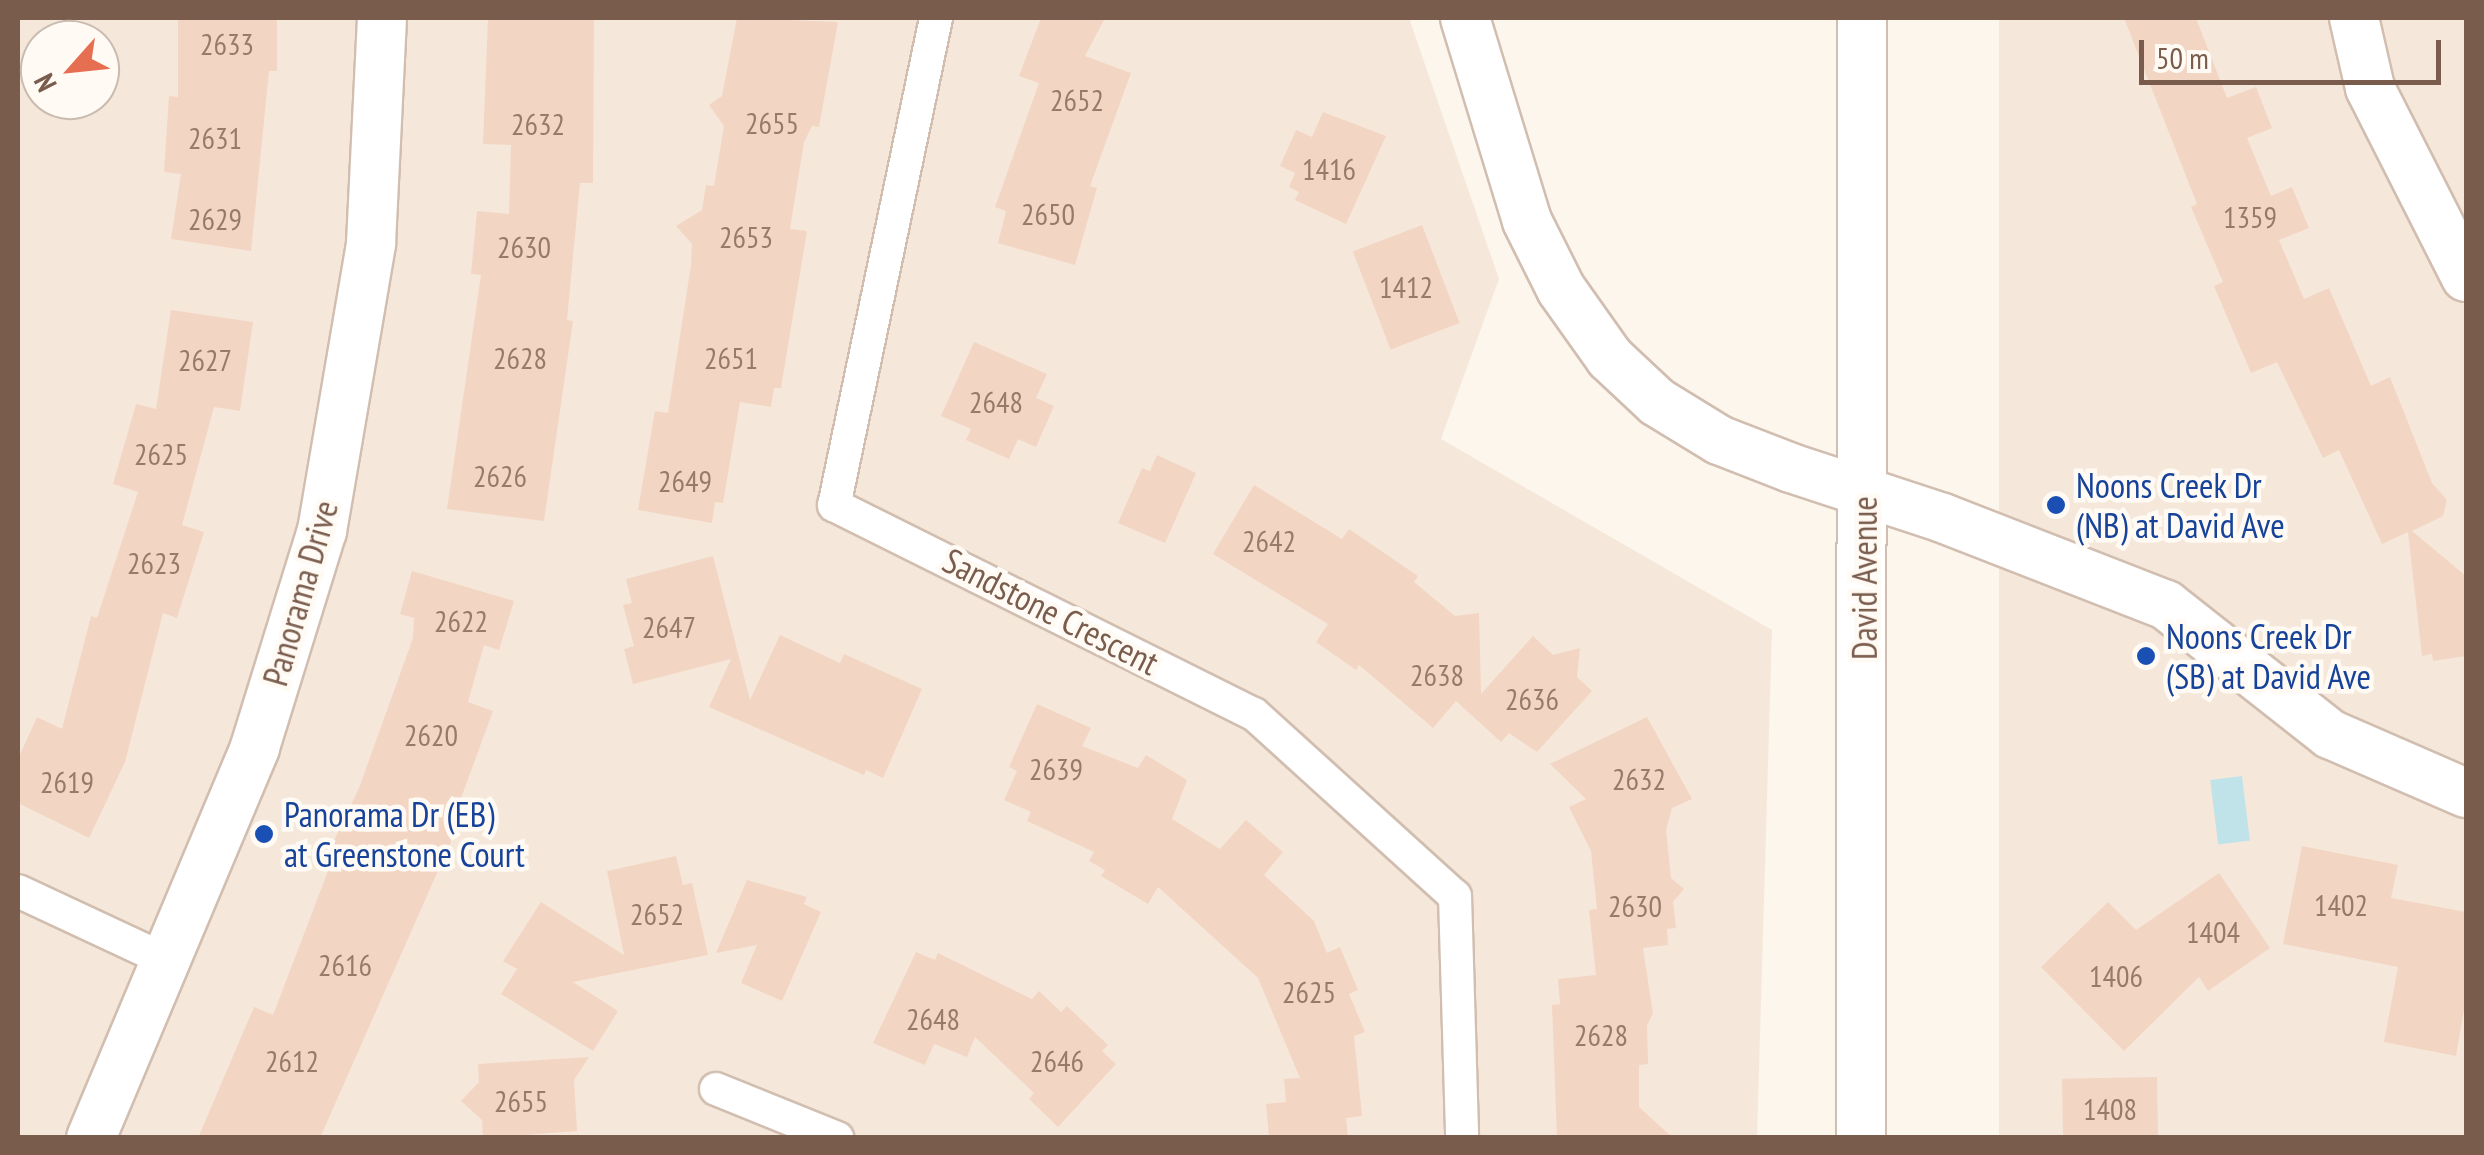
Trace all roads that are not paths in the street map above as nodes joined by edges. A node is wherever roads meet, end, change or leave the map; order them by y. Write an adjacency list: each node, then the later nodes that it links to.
1 (382, 18): 10 (street, Panorama Drive)
2 (936, 18): 14 (street, Sandstone Crescent)
3 (1465, 18): 7 (street)
4 (1862, 18): 7 (street, David Avenue)
5 (2354, 18): 6 (street)
6 (2466, 277)
7 (1864, 497): 8 (street); 15 (street, David Avenue)
8 (2466, 793)
9 (18, 891): 10 (street)
10 (168, 962): 12 (street, Panorama Drive)
11 (716, 1089): 13 (street)
12 (91, 1138)
13 (837, 1138)
14 (1462, 1138)
15 (1861, 1138)

